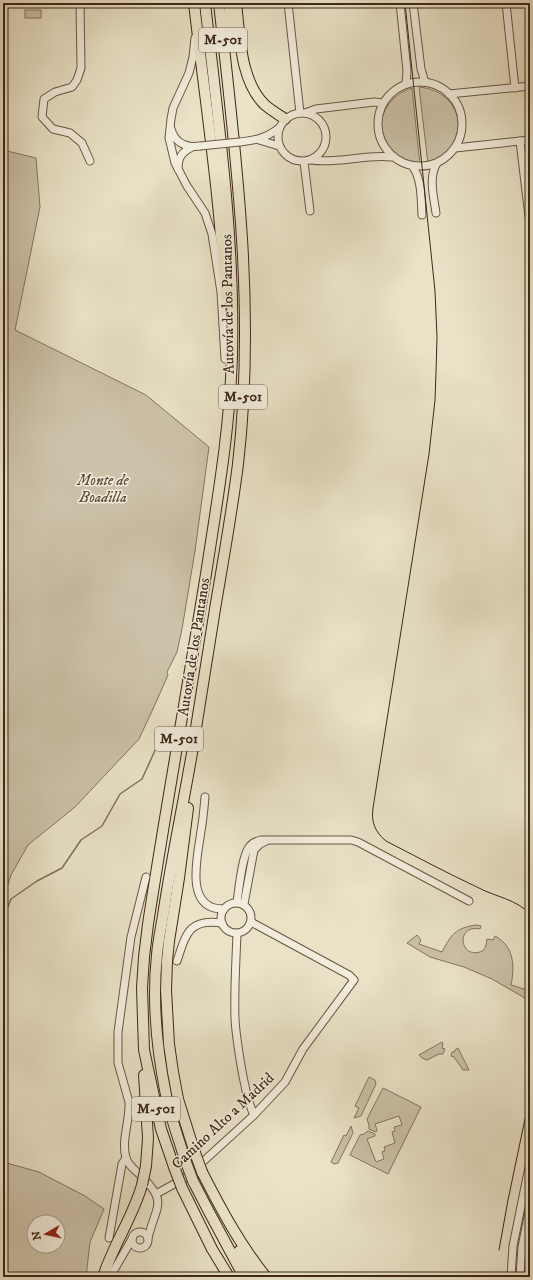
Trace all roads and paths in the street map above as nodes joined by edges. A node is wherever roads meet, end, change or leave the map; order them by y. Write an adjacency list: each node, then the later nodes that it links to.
1 (80, 3): 28 (street)
2 (205, 3): 38 (highway, Autovía de los Pantanos / M-501)
3 (219, 3): 11 (highway, Autovía de los Pantanos / M-501)
4 (230, 3): 11 (highway)
5 (236, 3): 19 (highway)
6 (288, 3): 18 (street)
7 (400, 3): 13 (street)
8 (413, 3): 12 (street)
9 (506, 3): 15 (street)
10 (194, 7): 20 (street); 37 (highway)
11 (228, 77): 39 (highway, Autovía de los Pantanos / M-501)
12 (425, 82): 13 (street); 16 (street)
13 (406, 84): 17 (street)
14 (530, 86): 15 (street)
15 (515, 88): 16 (street)
16 (449, 94): 26 (street)
17 (382, 103): 18 (street); 27 (street)
18 (302, 113): 19 (street); 29 (street)
19 (282, 124): 21 (street); 24 (street)
20 (170, 127): 25 (street); 32 (street)
21 (259, 140): 24 (street); 25 (street, bridge)
22 (530, 140): 23 (street)
23 (520, 141): 26 (street); 36 (street)
24 (279, 146): 29 (street)
25 (192, 147): 32 (street)
26 (455, 148): 30 (street)
27 (392, 156): 29 (street); 31 (street)
28 (90, 161)
29 (307, 161): 33 (street)
30 (437, 163): 31 (street); 34 (street)
31 (413, 167): 35 (street)
32 (178, 171): 37 (street)
33 (310, 211)
34 (436, 213)
35 (422, 215)
36 (530, 225)
37 (225, 359): 38 (highway)
38 (226, 430): 49 (highway, Autovía de los Pantanos / M-501)
39 (192, 752): 53 (highway, bridge); 66 (highway, Autovía de los Pantanos / M-501, bridge)
40 (205, 797): 44 (street)
41 (146, 877): 51 (street)
42 (469, 901): 43 (street)
43 (240, 903): 44 (street); 45 (street)
44 (224, 909): 46 (street)
45 (251, 922): 47 (street); 50 (street, Camino Alto a Madrid)
46 (222, 923): 47 (street); 48 (street)
47 (237, 933): 50 (street)
48 (177, 961)
49 (144, 1050): 63 (highway, bridge); 65 (highway, Autovía de los Pantanos / M-501, bridge)
50 (254, 1115): 54 (street, Camino Alto a Madrid)
51 (126, 1158): 54 (street); 58 (street)
52 (530, 1162): 69 (street)
53 (202, 1172): 67 (highway); 68 (highway)
54 (156, 1194): 56 (street)
55 (530, 1207): 70 (street)
56 (156, 1215): 57 (street); 59 (street)
57 (140, 1231): 59 (street); 60 (street)
58 (109, 1238)
59 (148, 1238): 61 (street)
60 (132, 1239): 61 (street); 62 (street)
61 (139, 1248): 62 (street)
62 (118, 1262): 64 (street)
63 (103, 1277)
64 (110, 1277)
65 (228, 1277)
66 (244, 1277)
67 (254, 1277)
68 (266, 1277)
69 (511, 1277)
70 (520, 1277)

